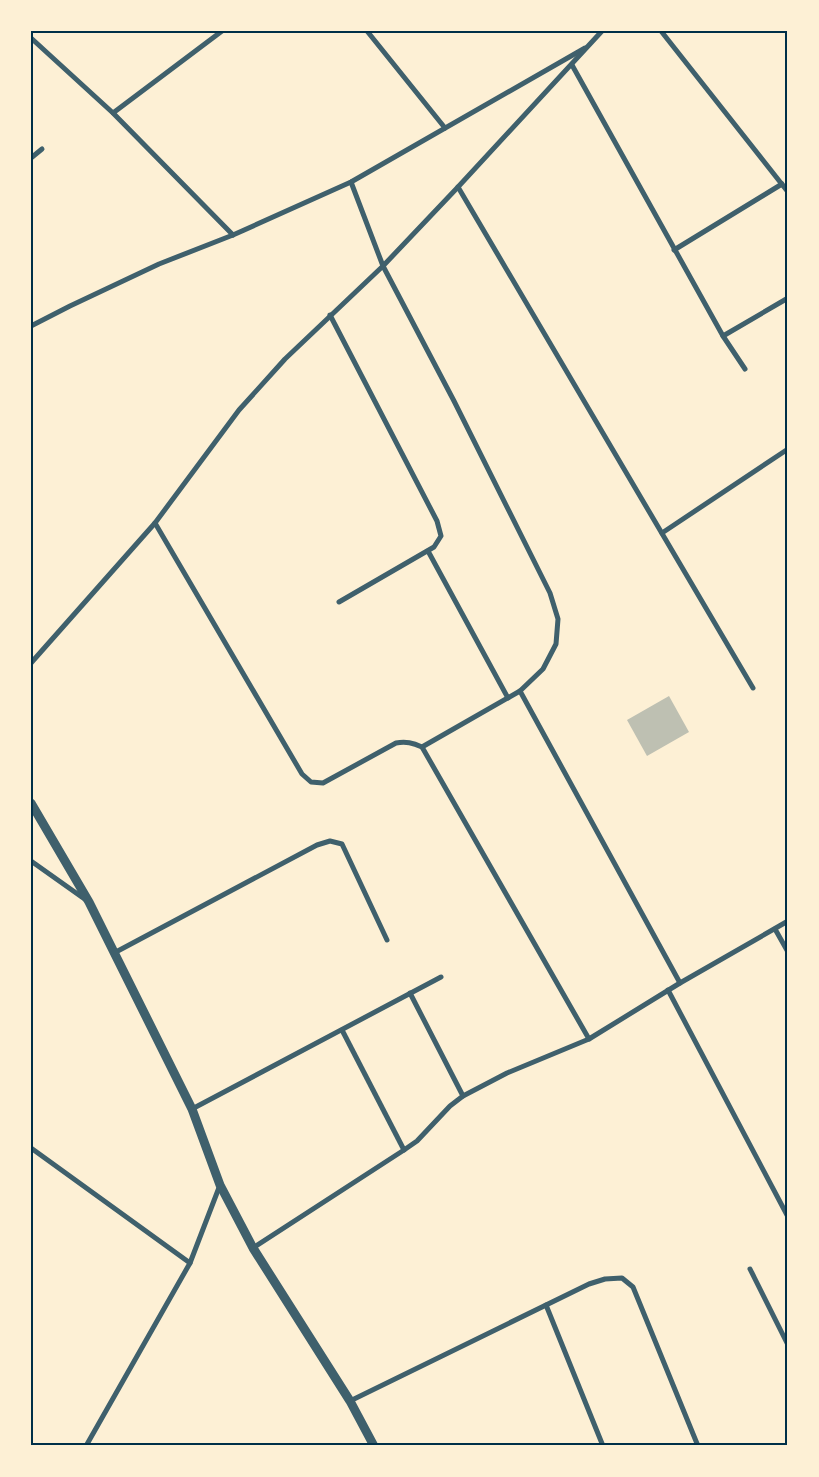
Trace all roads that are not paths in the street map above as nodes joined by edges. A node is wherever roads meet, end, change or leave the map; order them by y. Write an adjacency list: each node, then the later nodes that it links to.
1 (222, 31): 8 (street)
2 (367, 31): 9 (street)
3 (602, 31): 6 (street)
4 (661, 31): 13 (street)
5 (31, 38): 8 (street)
6 (590, 46): 7 (street); 9 (street)
7 (572, 65): 14 (street); 17 (street)
8 (114, 113): 16 (street)
9 (445, 128): 12 (street)
10 (42, 149): 11 (street)
11 (31, 158)
12 (351, 182): 16 (street); 18 (street)
13 (782, 184): 15 (street); 17 (street)
14 (458, 187): 18 (street); 26 (street)
15 (788, 192)
16 (233, 235): 21 (street)
17 (674, 250): 22 (street)
18 (382, 266): 20 (street); 31 (street)
19 (788, 298): 22 (street)
20 (330, 315): 25 (street); 27 (street)
21 (31, 326)
22 (723, 336): 23 (street)
23 (746, 369)
24 (788, 449): 26 (street)
25 (155, 523): 29 (street); 33 (street)
26 (662, 533): 30 (street)
27 (428, 551): 28 (street); 32 (street)
28 (339, 602)
29 (31, 662)
30 (753, 688)
31 (520, 691): 32 (street); 43 (street)
32 (508, 698): 33 (street)
33 (422, 747): 47 (street)
34 (31, 802): 36 (street)
35 (31, 861): 36 (street)
36 (89, 902): 41 (street)
37 (788, 921): 38 (street)
38 (775, 929): 40 (street); 43 (street)
39 (387, 940): 41 (street)
40 (788, 952)
41 (114, 953): 49 (street)
42 (441, 977): 45 (street)
43 (680, 983): 44 (street)
44 (668, 990): 47 (street); 53 (street)
45 (410, 993): 46 (street); 48 (street)
46 (342, 1030): 49 (street); 51 (street)
47 (589, 1039): 48 (street)
48 (463, 1096): 51 (street)
49 (192, 1109): 52 (street)
50 (31, 1148): 55 (street)
51 (404, 1150): 54 (street)
52 (220, 1185): 54 (street); 55 (street)
53 (787, 1215)
54 (253, 1248): 59 (street)
55 (190, 1263): 60 (street)
56 (750, 1268): 58 (street)
57 (546, 1305): 59 (street); 62 (street); 63 (street)
58 (788, 1345)
59 (350, 1401): 61 (street)
60 (86, 1446)
61 (374, 1446)
62 (603, 1446)
63 (698, 1446)

